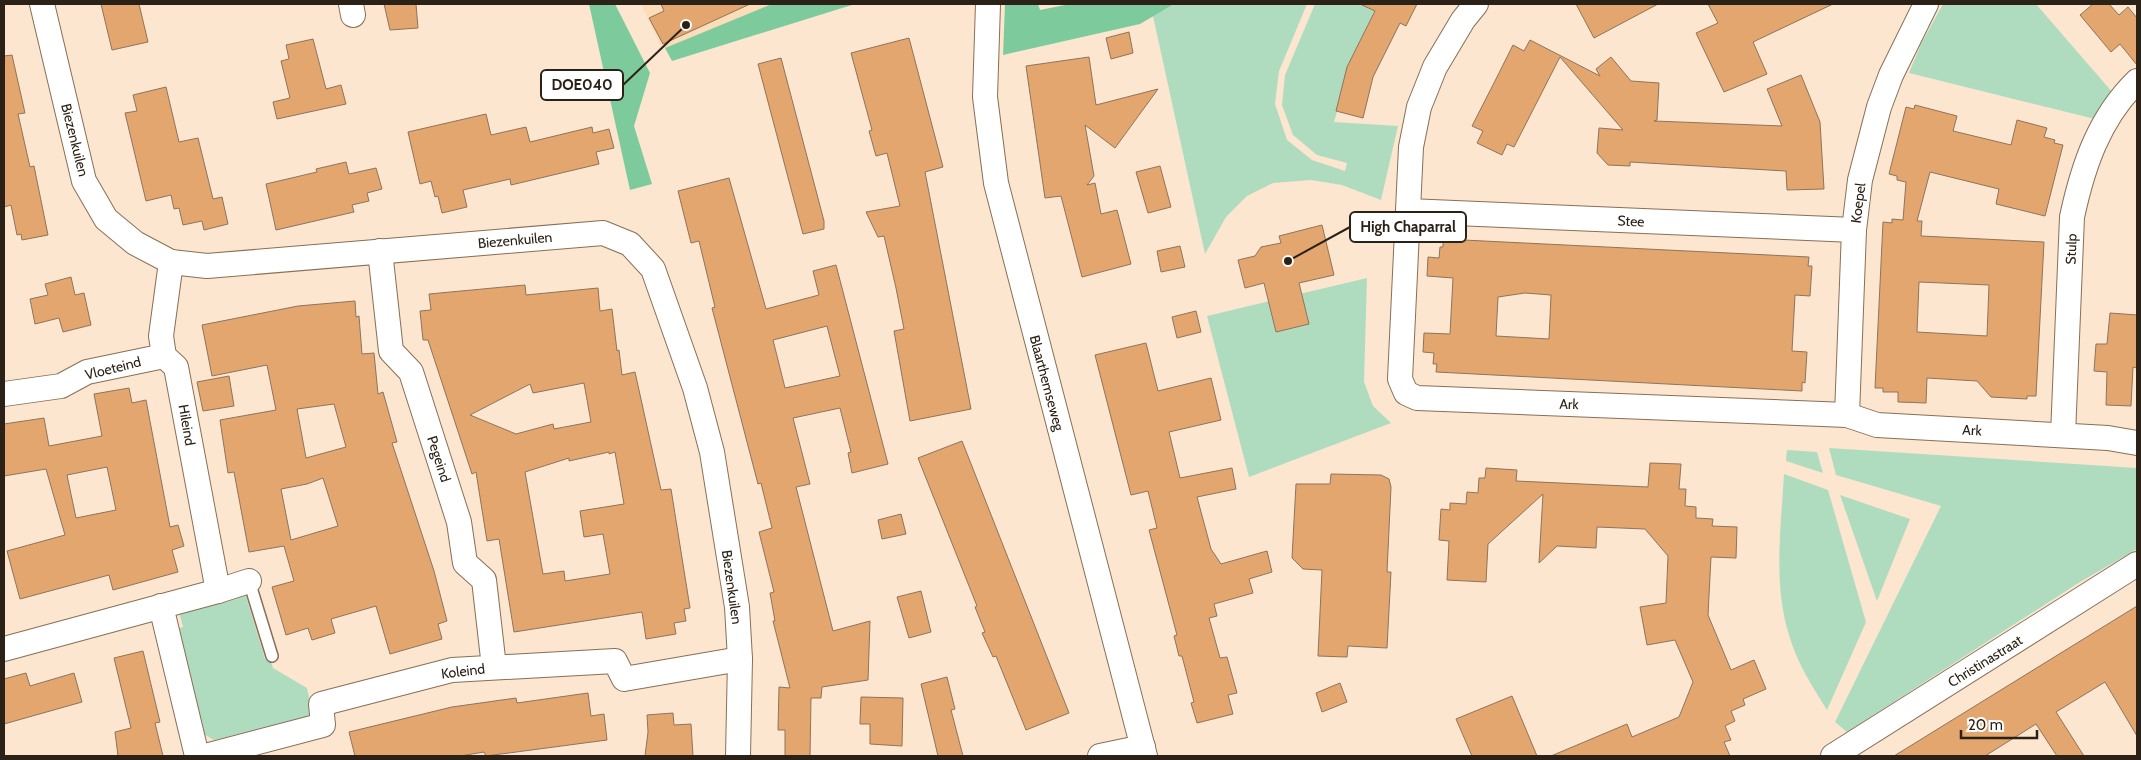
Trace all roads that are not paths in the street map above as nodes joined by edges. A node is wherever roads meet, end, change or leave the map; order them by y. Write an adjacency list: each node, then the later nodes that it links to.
1 (42, 4): 9 (street, Biezenkuilen)
2 (988, 4): 23 (street, Blaarthemseweg)
3 (1476, 4): 6 (street, Ark)
4 (1926, 4): 7 (street, Koepel)
5 (2137, 81): 13 (street, Stulp)
6 (1408, 211): 7 (street, Stee); 12 (street, Ark)
7 (1854, 230): 12 (street, Koepel)
8 (380, 251): 9 (street, Biezenkuilen); 21 (street, Biezenkuilen); 22 (street, Pegeind)
9 (171, 262): 10 (street, Hileind)
10 (164, 356): 11 (street, Vloeteind); 17 (street, Hileind)
11 (4, 394)
12 (1847, 415): 13 (street, Ark)
13 (2063, 435): 14 (street, Ark)
14 (2137, 444)
15 (2137, 564): 28 (street, Christinastraat)
16 (250, 581): 17 (street); 20 (lane)
17 (218, 591): 18 (street)
18 (161, 606): 19 (street); 24 (street)
19 (4, 649)
20 (272, 656)
21 (740, 659): 22 (street, Koleind); 26 (street, Biezenkuilen)
22 (494, 667): 25 (street, Koleind)
23 (1144, 752): 27 (street)
24 (197, 756)
25 (205, 756)
26 (738, 756)
27 (1100, 756)
28 (1833, 756)

